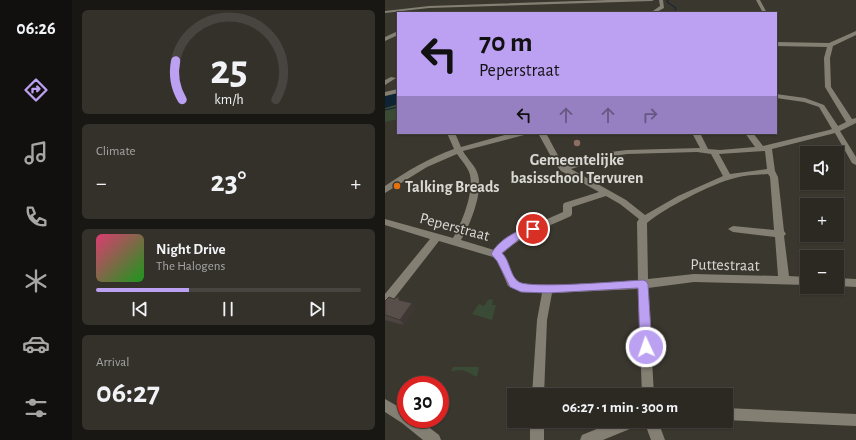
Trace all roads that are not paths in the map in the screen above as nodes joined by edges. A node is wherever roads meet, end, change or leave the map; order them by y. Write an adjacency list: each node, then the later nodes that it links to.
1 (635, 0): 5 (street)
2 (652, 0): 5 (street)
3 (660, 0): 7 (street)
4 (758, 0): 8 (street)
5 (403, 10): 6 (street)
6 (385, 11)
7 (654, 12)
8 (764, 12)
9 (856, 32): 13 (street)
10 (397, 33): 11 (street)
11 (385, 38)
12 (778, 42): 13 (street)
13 (830, 45): 19 (street)
14 (393, 78): 15 (street)
15 (385, 82)
16 (397, 91): 17 (street)
17 (385, 94)
18 (777, 96): 20 (street)
19 (853, 121): 20 (street)
20 (837, 129): 27 (street); 30 (street)
21 (451, 134): 28 (street)
22 (518, 134): 28 (street)
23 (543, 134): 31 (street)
24 (697, 134): 29 (street)
25 (750, 134): 26 (street)
26 (759, 148): 27 (street); 29 (street)
27 (768, 148): 32 (street)
28 (459, 151): 34 (street); 41 (street)
29 (709, 151): 31 (street); 33 (street)
30 (856, 163)
31 (564, 169): 35 (street)
32 (771, 171): 33 (street); 39 (street)
33 (727, 177): 36 (street)
34 (385, 190)
35 (607, 192): 36 (street); 42 (street)
36 (645, 219): 47 (street)
37 (385, 222): 40 (street, Peperstraat)
38 (733, 229): 39 (street)
39 (781, 234): 43 (street)
40 (437, 237): 41 (street, Peperstraat); 49 (street)
41 (455, 242): 42 (street, Peperstraat)
42 (496, 254): 48 (street, Peperstraat)
43 (784, 281): 44 (street, Puttestraat); 47 (street, Puttestraat)
44 (800, 282)
45 (844, 282): 46 (street)
46 (856, 283)
47 (643, 284): 48 (street, Peperstraat); 51 (street)
48 (548, 289): 50 (street)
49 (385, 302)
50 (538, 388)
51 (648, 388)
52 (385, 405): 53 (street)
53 (397, 413)
54 (733, 414): 55 (street)
55 (856, 420)
56 (419, 428): 60 (street)
57 (537, 428): 61 (street)
58 (615, 428): 62 (street)
59 (654, 428): 63 (street)
60 (434, 440)
61 (537, 440)
62 (587, 440)
63 (658, 440)

